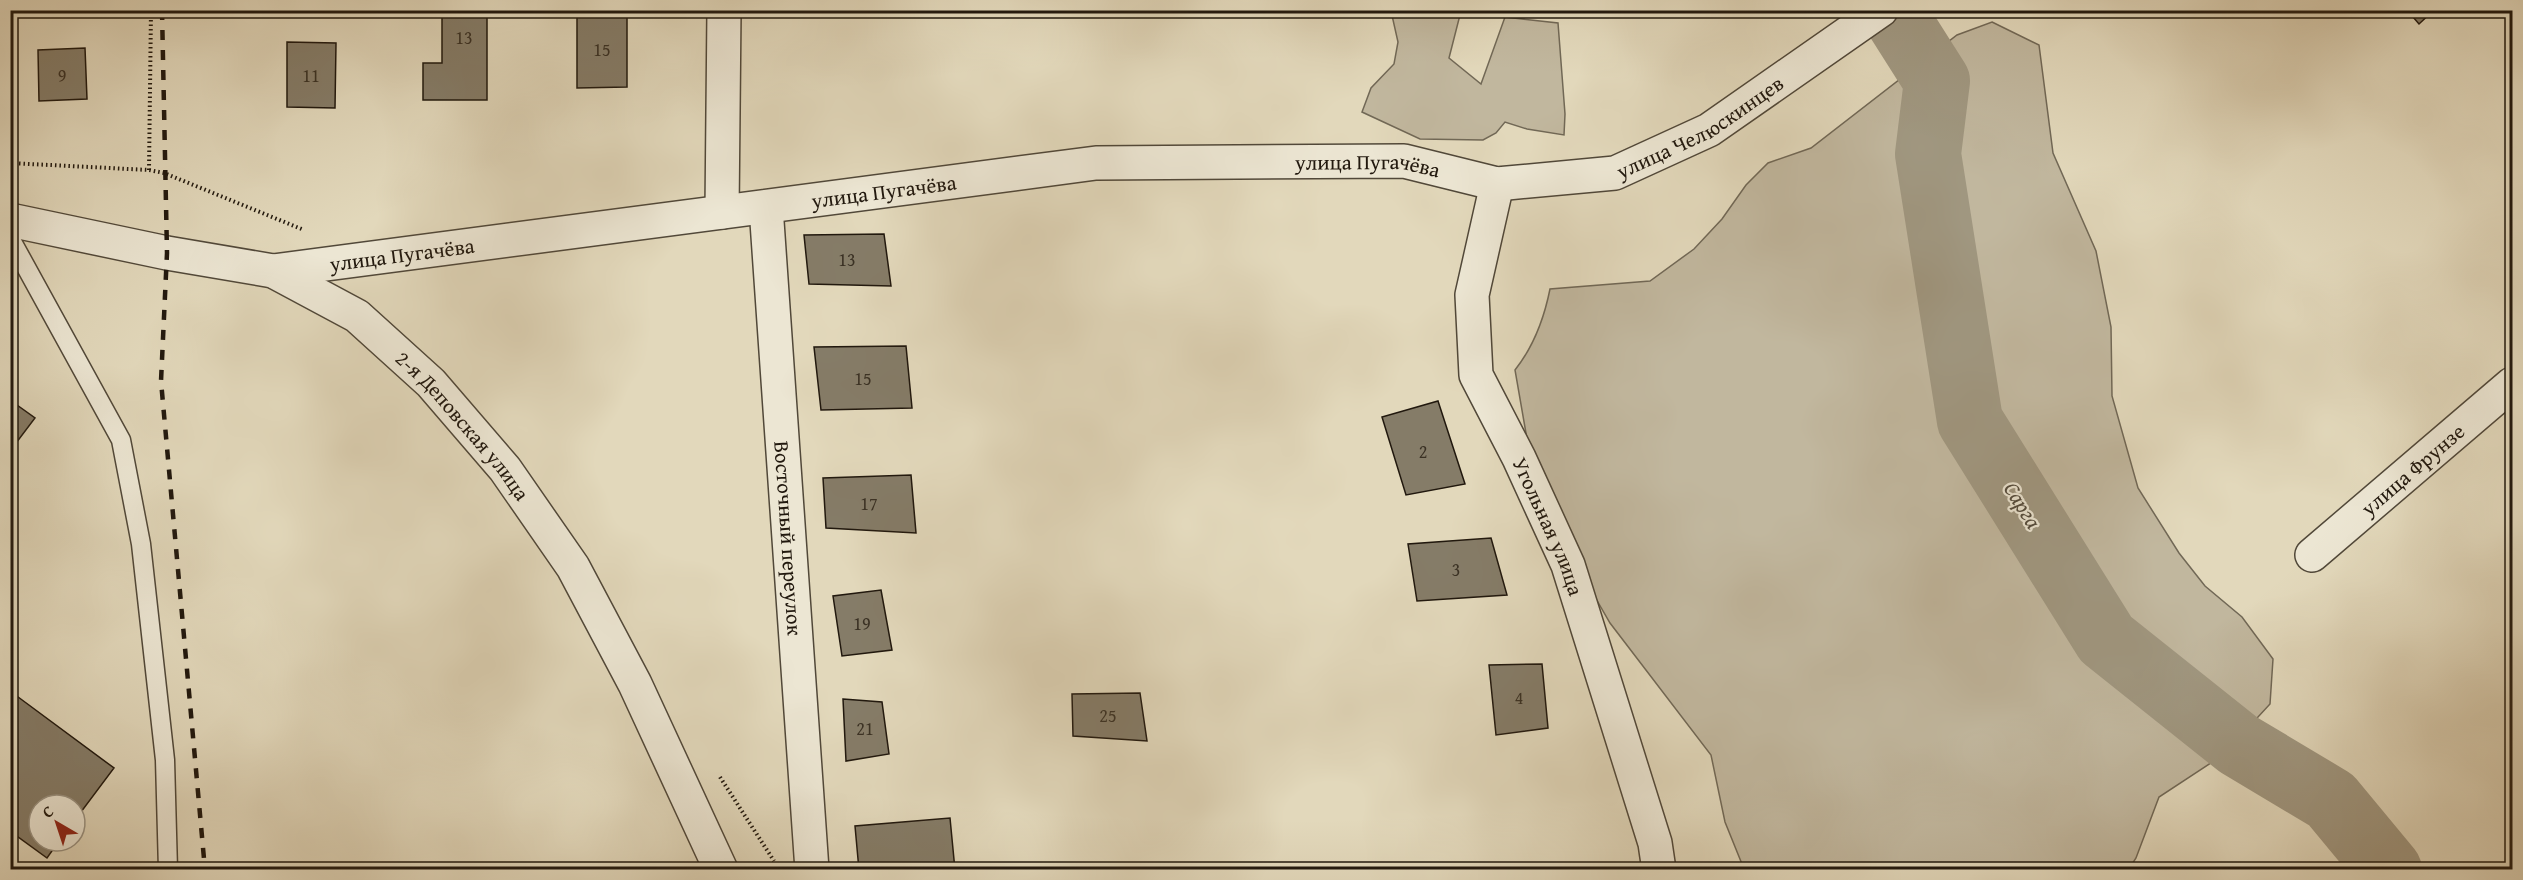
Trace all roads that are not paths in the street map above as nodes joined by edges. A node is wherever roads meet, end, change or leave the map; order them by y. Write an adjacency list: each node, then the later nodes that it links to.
1 (724, 10): 5 (street)
2 (1881, 10): 3 (street, улица Челюскинцев)
3 (1497, 184): 4 (street, улица Пугачёва); 14 (street, Угольная улица)
4 (766, 207): 5 (street, улица Пугачёва); 13 (street, Восточный переулок)
5 (722, 212): 8 (street, улица Пугачёва)
6 (10, 220): 8 (street, 2-я Деповская улица)
7 (10, 238): 11 (lane)
8 (273, 271): 12 (street, 2-я Деповская улица)
9 (2512, 384): 10 (street, улица Фрунзе)
10 (2312, 555)
11 (168, 870)
12 (721, 870)
13 (812, 870)
14 (1659, 870)

